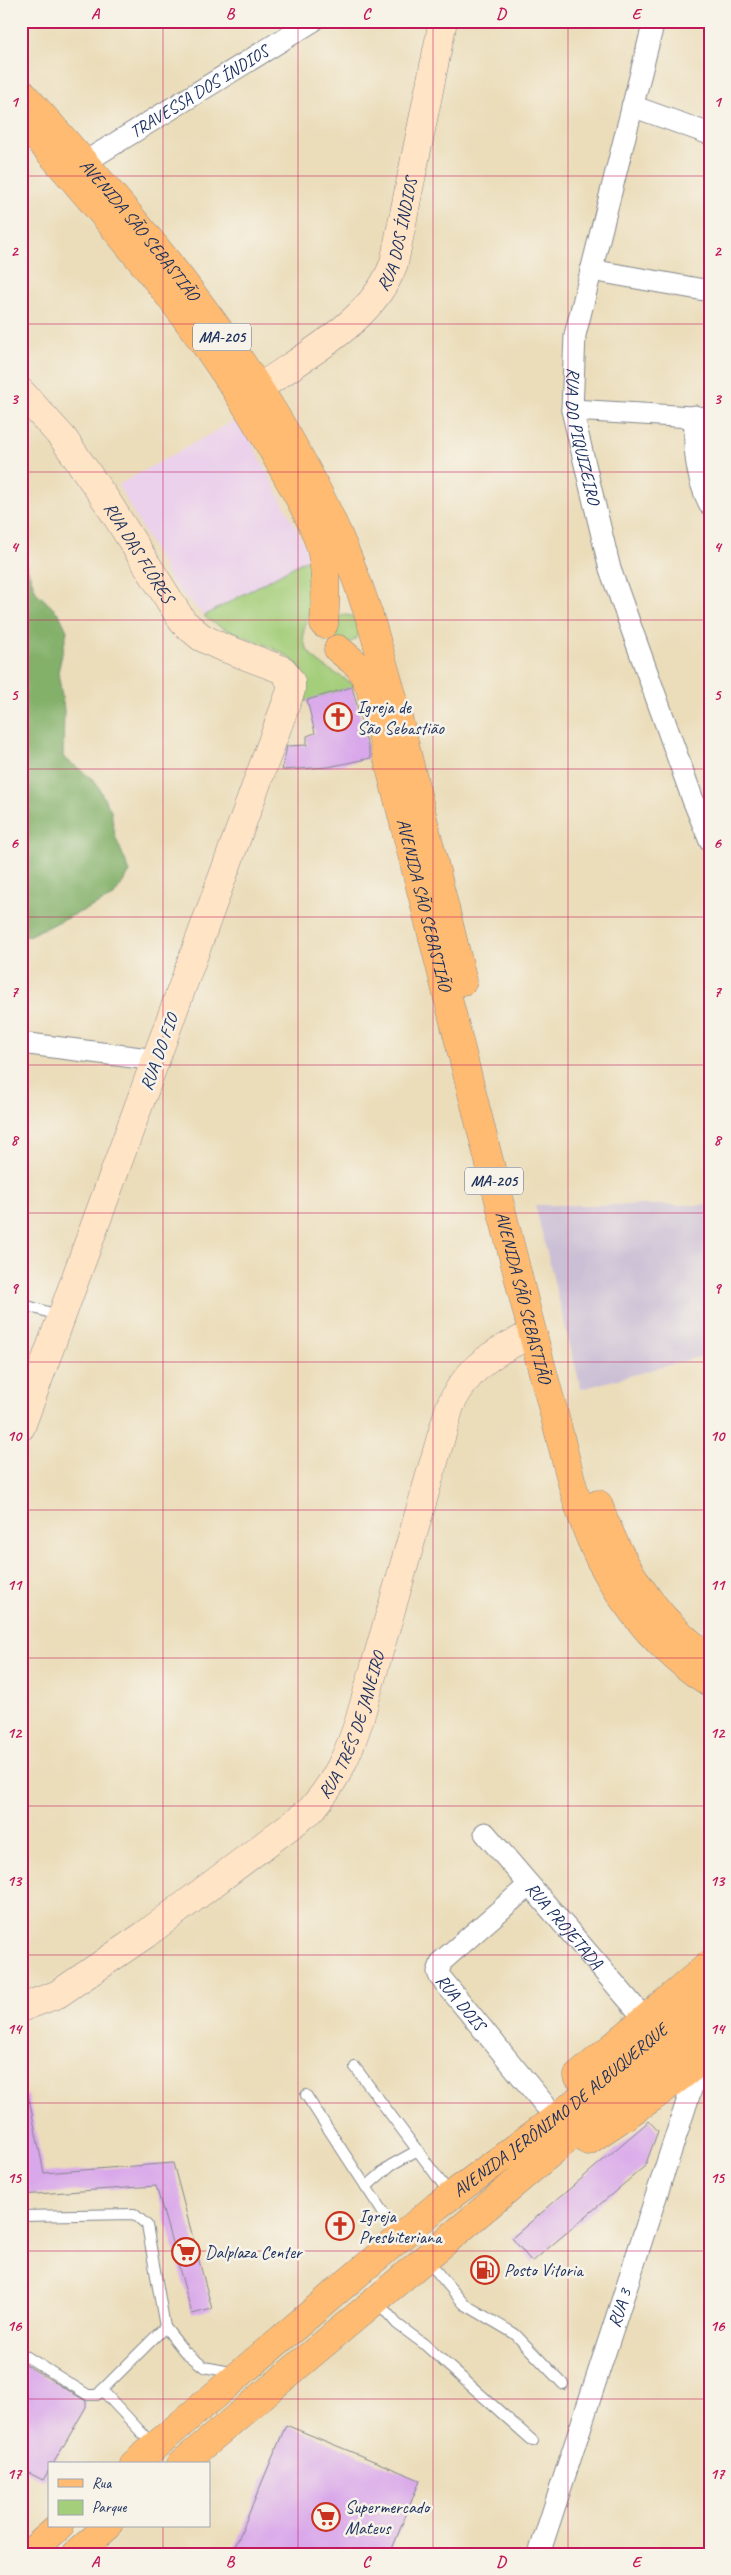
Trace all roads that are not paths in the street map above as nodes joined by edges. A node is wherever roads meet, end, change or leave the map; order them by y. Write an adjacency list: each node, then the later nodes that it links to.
1 (313, 21): 8 (street, TRAVESSA DOS ÍNDIOS)
2 (443, 21): 11 (street, RUA DOS ÍNDIOS)
3 (654, 21): 5 (street, RUA DO PIQUIZEIRO)
4 (21, 92): 8 (main road, AVENIDA SÃO SEBASTIÃO / MA-205)
5 (632, 106): 7 (street); 9 (street, RUA DO PIQUIZEIRO)
6 (21, 119): 17 (main road, AVENIDA SÃO SEBASTIÃO / MA-205)
7 (710, 134)
8 (86, 162): 11 (main road, AVENIDA SÃO SEBASTIÃO / MA-205)
9 (591, 270): 10 (street); 13 (street, RUA DO PIQUIZEIRO)
10 (710, 291)
11 (259, 388): 16 (main road, AVENIDA SÃO SEBASTIÃO / MA-205)
12 (21, 392): 19 (street, RUA DAS FLÔRES)
13 (572, 410): 14 (street); 20 (street, RUA DO PIQUIZEIRO)
14 (702, 417): 15 (street)
15 (710, 505)
16 (370, 619): 17 (main road); 18 (main road); 28 (main road, AVENIDA SÃO SEBASTIÃO / MA-205)
17 (324, 624): 18 (main road)
18 (338, 649): 26 (main road, AVENIDA SÃO SEBASTIÃO / MA-205)
19 (288, 675): 23 (street, RUA DO FIO)
20 (701, 797): 21 (street, RUA DO PIQUIZEIRO)
21 (710, 841)
22 (21, 1043): 23 (street)
23 (156, 1060): 25 (street, RUA DO FIO)
24 (21, 1304): 25 (lane)
25 (62, 1316): 27 (street, RUA DO FIO)
26 (533, 1334): 29 (main road, AVENIDA SÃO SEBASTIÃO / MA-205); 34 (street, RUA TRÊS DE JANEIRO)
27 (21, 1428)
28 (710, 1658)
29 (710, 1682)
30 (485, 1833): 31 (street, RUA PROJETADA)
31 (528, 1886): 35 (street, RUA PROJETADA); 40 (street, RUA DOIS)
32 (710, 1964): 35 (main road)
33 (710, 1989): 43 (main road, AVENIDA JERÔNIMO DE ALBUQUERQUE)
34 (21, 2008)
35 (644, 2018): 40 (main road)
36 (710, 2019): 44 (main road, AVENIDA JERÔNIMO DE ALBUQUERQUE)
37 (706, 2060): 44 (main road); 62 (street, RUA 3)
38 (355, 2067): 41 (lane)
39 (306, 2095): 42 (lane)
40 (545, 2105): 43 (main road)
41 (418, 2150): 42 (lane); 43 (lane)
42 (366, 2187): 46 (lane)
43 (444, 2200): 46 (main road, AVENIDA JERÔNIMO DE ALBUQUERQUE)
44 (494, 2201): 47 (main road, AVENIDA JERÔNIMO DE ALBUQUERQUE)
45 (21, 2216): 49 (lane)
46 (400, 2238): 51 (main road, AVENIDA JERÔNIMO DE ALBUQUERQUE)
47 (425, 2258): 48 (main road, AVENIDA JERÔNIMO DE ALBUQUERQUE); 52 (lane)
48 (376, 2300): 54 (lane); 57 (main road, AVENIDA JERÔNIMO DE ALBUQUERQUE)
49 (165, 2327): 51 (lane); 53 (lane)
50 (21, 2353): 53 (lane)
51 (240, 2374): 55 (main road, AVENIDA JERÔNIMO DE ALBUQUERQUE)
52 (563, 2384)
53 (102, 2390): 55 (lane)
54 (533, 2441)
55 (154, 2446): 56 (main road, AVENIDA JERÔNIMO DE ALBUQUERQUE)
56 (136, 2462)
57 (183, 2462)
58 (58, 2528): 60 (main road)
59 (106, 2528): 61 (main road)
60 (28, 2554)
61 (76, 2554)
62 (539, 2554)

